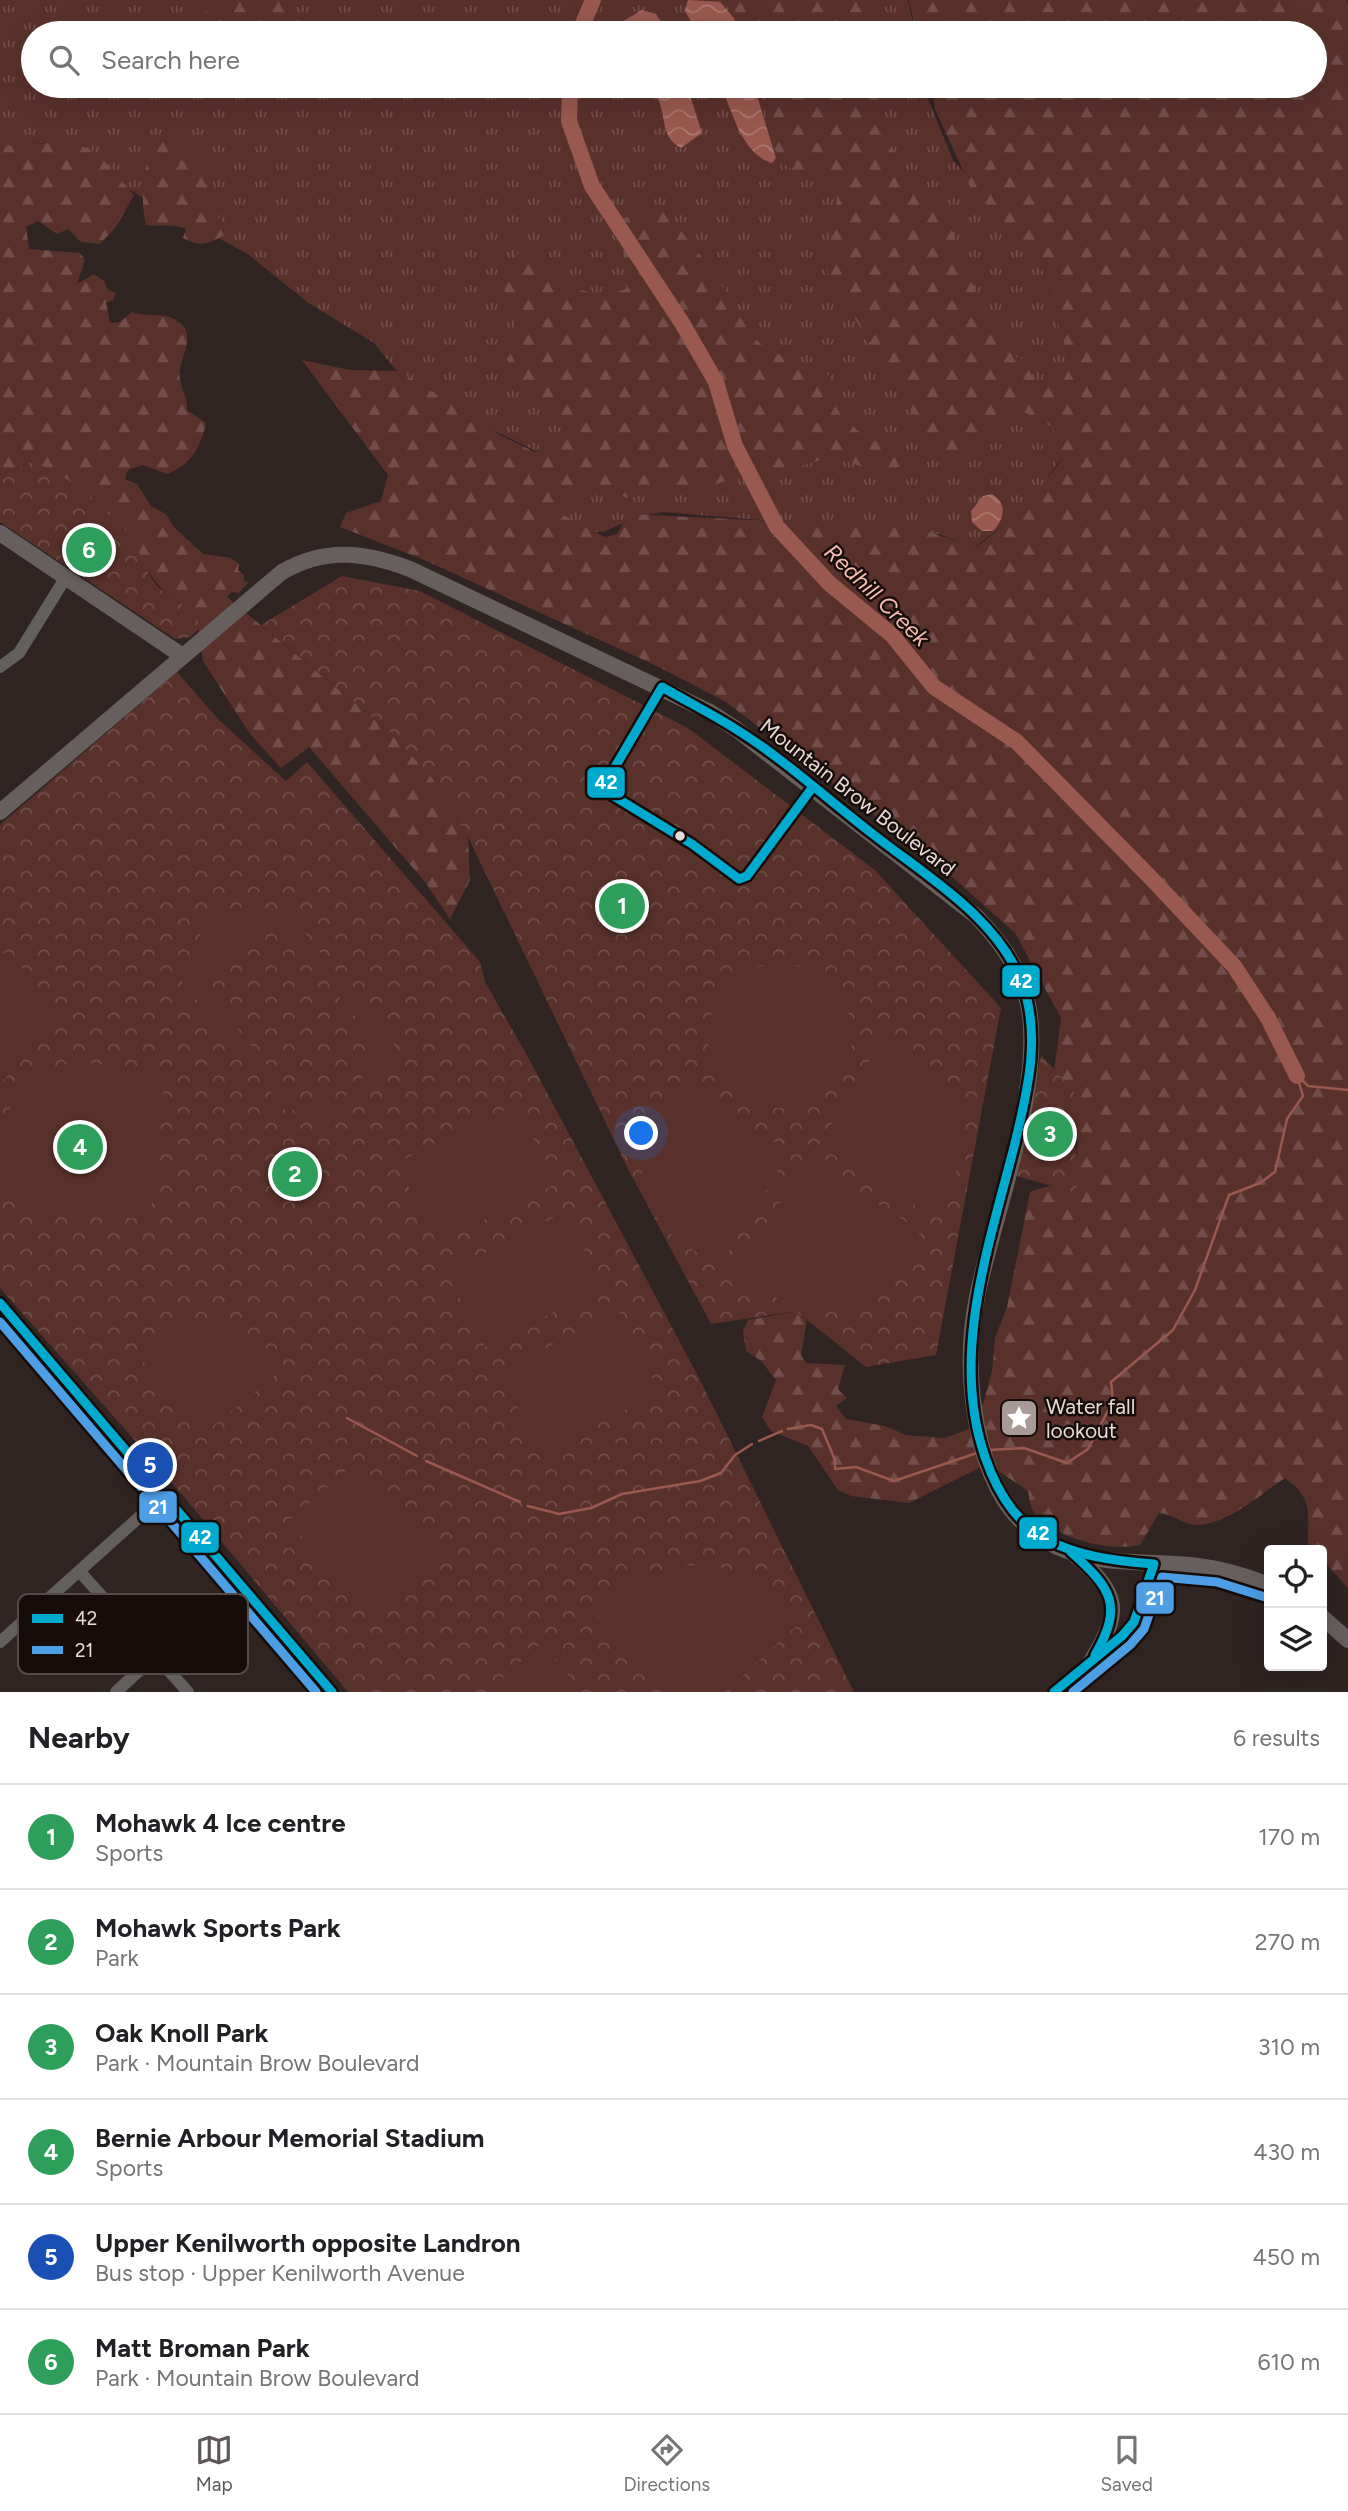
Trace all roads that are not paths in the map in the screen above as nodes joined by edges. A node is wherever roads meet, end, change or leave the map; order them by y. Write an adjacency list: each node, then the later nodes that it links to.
1 (0, 533): 2 (main road)
2 (66, 577): 3 (main road); 4 (street)
3 (181, 655): 5 (main road, Mountain Brow Boulevard); 8 (main road, Mountain Brow Boulevard)
4 (0, 667)
5 (0, 812)
6 (0, 1303): 7 (street)
7 (165, 1494): 10 (street); 24 (street)
8 (1071, 1552): 9 (main road, Mountain Brow Boulevard); 18 (main road)
9 (1154, 1564): 11 (main road, Mountain Brow Boulevard); 18 (street)
10 (80, 1572): 12 (street); 13 (street)
11 (1264, 1584)
12 (53, 1594)
13 (100, 1594)
14 (1327, 1621): 17 (main road)
15 (18, 1622): 16 (street)
16 (2, 1635)
17 (1348, 1640)
18 (1090, 1663): 21 (street)
19 (135, 1674): 22 (street)
20 (172, 1674): 23 (street)
21 (1069, 1687): 25 (street)
22 (116, 1692)
23 (188, 1692)
24 (332, 1692)
25 (1054, 1692)

